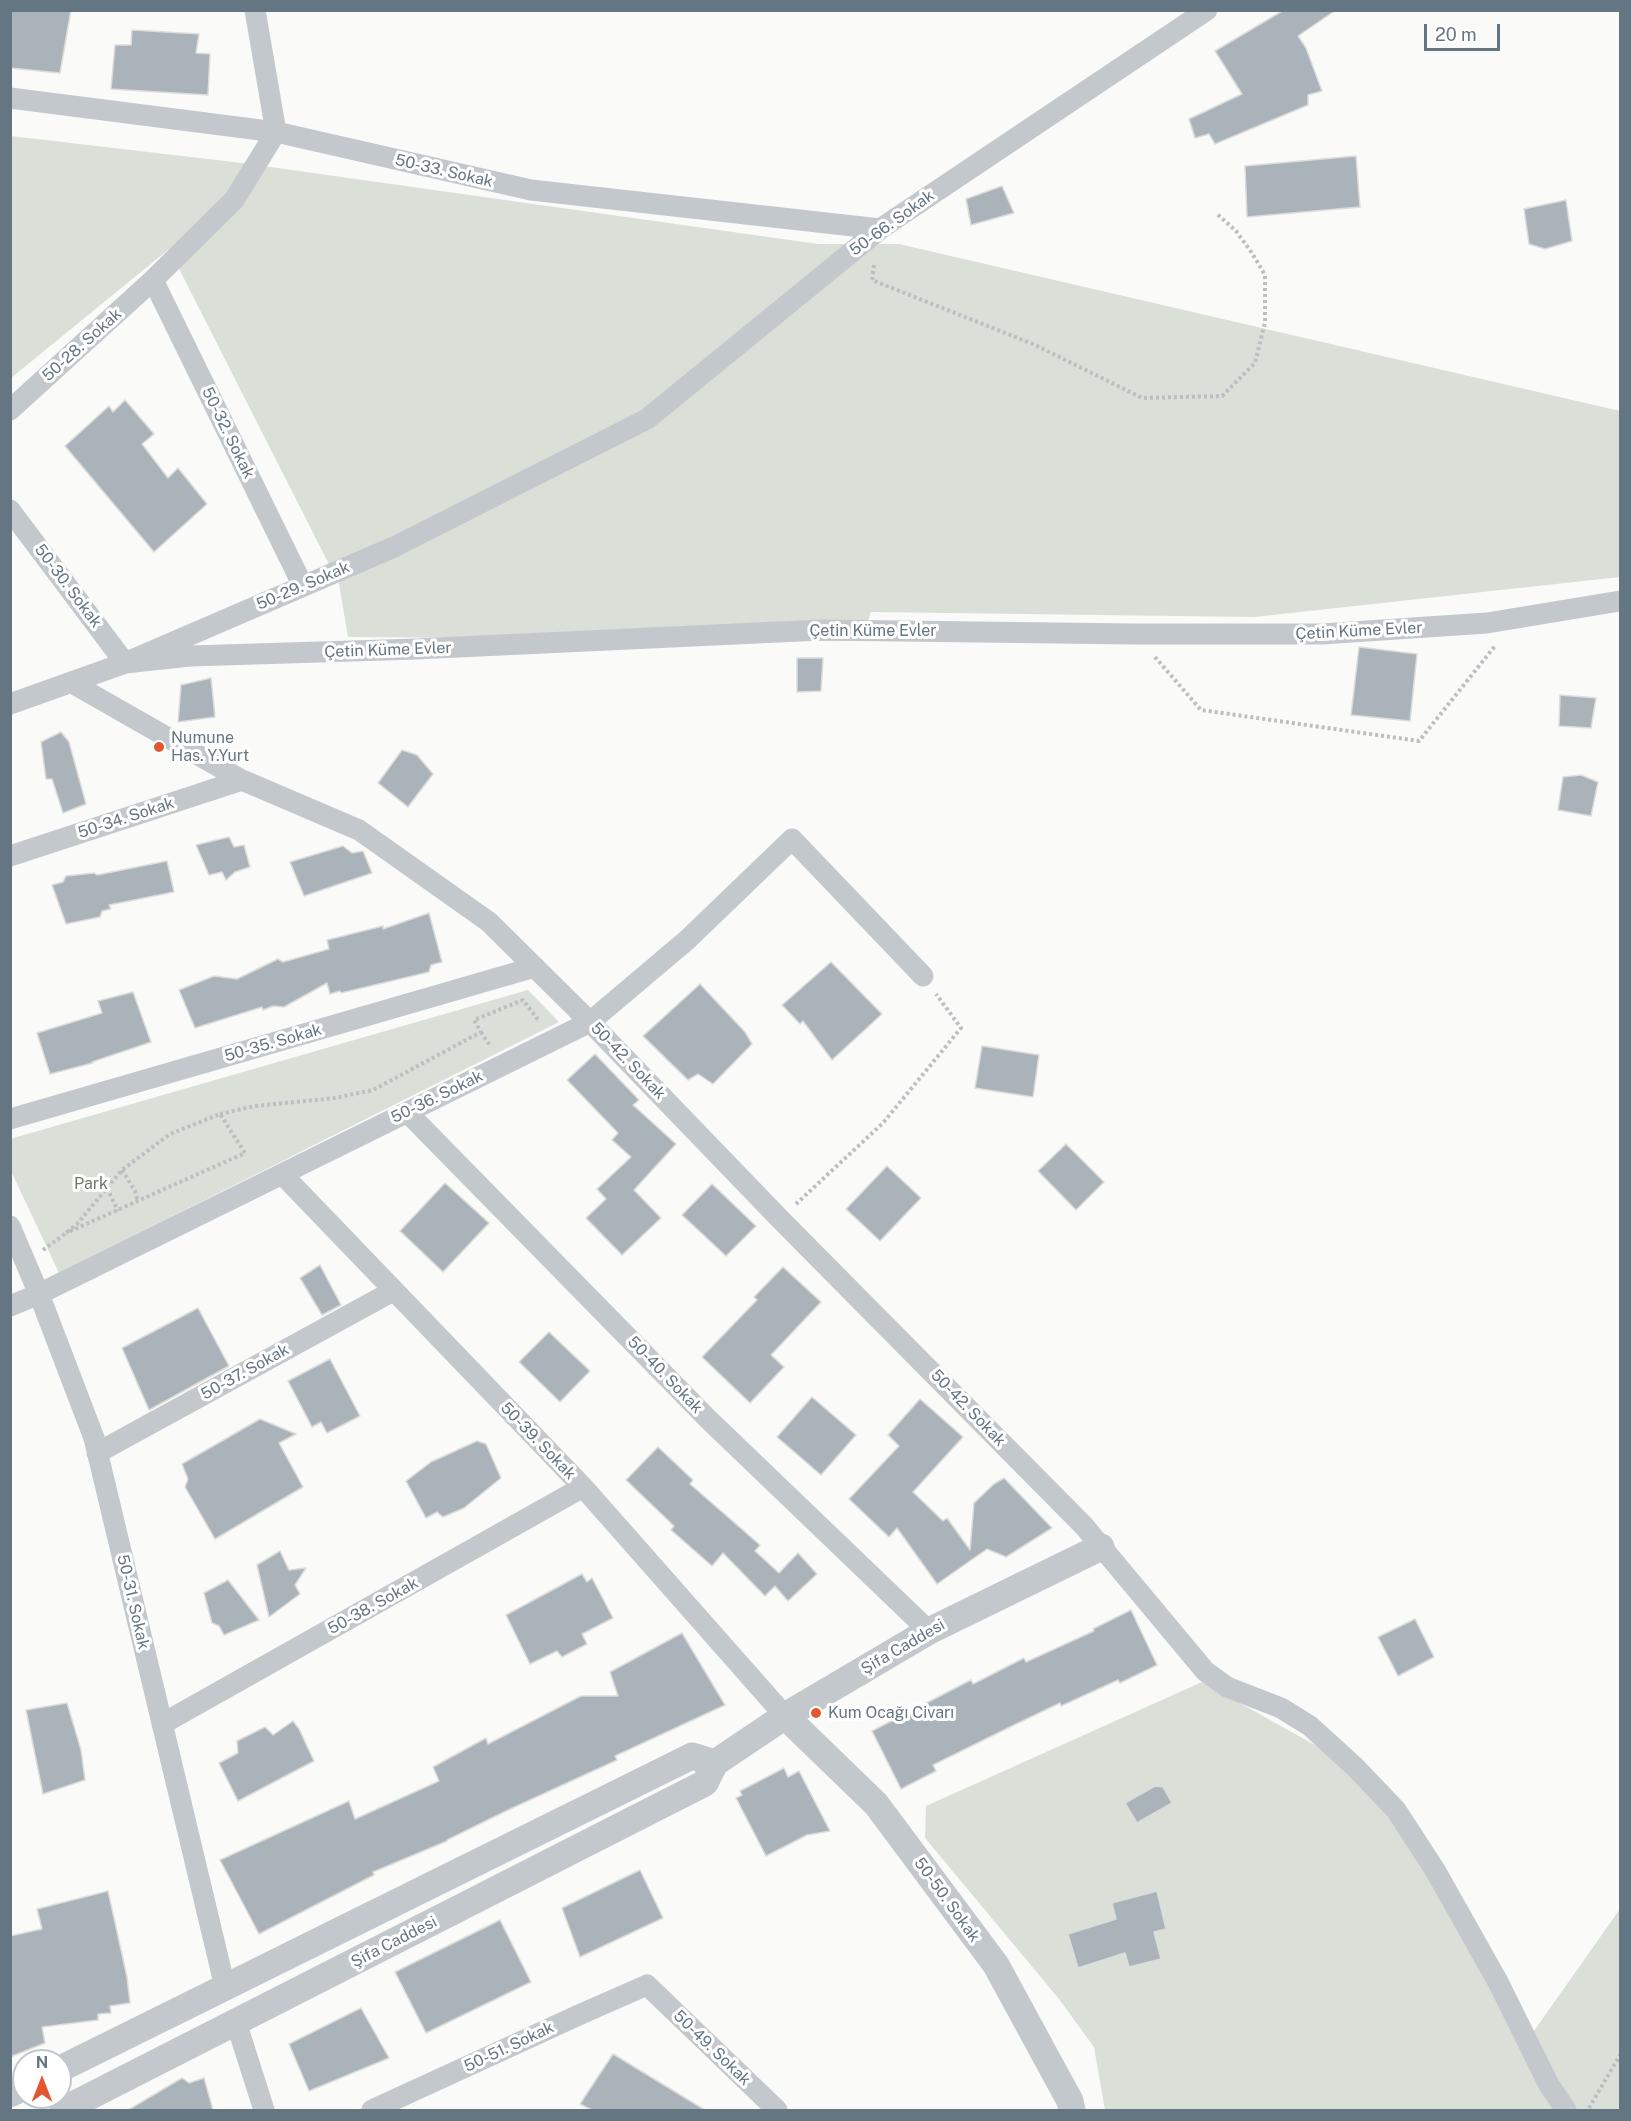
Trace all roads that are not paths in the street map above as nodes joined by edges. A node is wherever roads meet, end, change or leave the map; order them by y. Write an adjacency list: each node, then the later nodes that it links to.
1 (255, 10): 4 (street)
2 (1208, 10): 5 (street, 50-66. Sokak)
3 (10, 98): 4 (street, 50-33. Sokak)
4 (276, 132): 5 (street, 50-33. Sokak); 6 (street, 50-28. Sokak)
5 (880, 229): 8 (street, 50-66. Sokak)
6 (153, 280): 7 (street, 50-28. Sokak); 10 (street, 50-32. Sokak)
7 (10, 410)
8 (588, 449): 10 (street, 50-29. Sokak)
9 (10, 510): 12 (street, 50-30. Sokak)
10 (303, 586): 12 (street, 50-29. Sokak)
11 (1620, 601): 12 (street, Çetin Küme Evler)
12 (125, 663): 13 (street, 50-29. Sokak)
13 (72, 683): 14 (street, 50-29. Sokak); 15 (street, 50-42. Sokak)
14 (10, 704)
15 (242, 780): 16 (street, 50-34. Sokak); 17 (street, 50-42. Sokak)
16 (10, 856)
17 (535, 967): 19 (street, 50-42. Sokak); 21 (street, 50-35. Sokak)
18 (923, 976): 19 (street, 50-36. Sokak)
19 (590, 1022): 20 (street, 50-36. Sokak); 29 (street, 50-42. Sokak)
20 (407, 1112): 22 (street, 50-36. Sokak); 30 (street, 50-40. Sokak)
21 (10, 1119)
22 (282, 1174): 24 (street, 50-39. Sokak); 25 (street, 50-36. Sokak)
23 (10, 1226): 25 (street, 50-31. Sokak)
24 (393, 1291): 27 (street, 50-37. Sokak); 28 (street, 50-39. Sokak)
25 (39, 1294): 26 (street, 50-36. Sokak); 27 (street, 50-31. Sokak)
26 (10, 1306)
27 (97, 1453): 32 (street, 50-31. Sokak)
28 (583, 1487): 31 (street, 50-39. Sokak); 32 (street, 50-38. Sokak)
29 (1101, 1546): 30 (street, Şifa Caddesi); 43 (street, 50-42. Sokak)
30 (929, 1630): 31 (street, Şifa Caddesi)
31 (784, 1716): 33 (street, Şifa Caddesi); 42 (street, 50-50. Sokak)
32 (162, 1724): 35 (street, 50-31. Sokak)
33 (715, 1763): 35 (street, Şifa Caddesi); 36 (street, Şifa Caddesi)
34 (647, 1985): 40 (street, 50-51. Sokak); 41 (street, 50-49. Sokak)
35 (225, 1987): 37 (street, Şifa Caddesi)
36 (236, 2022): 38 (street, Şifa Caddesi); 39 (street)
37 (72, 2063)
38 (63, 2110)
39 (264, 2110)
40 (372, 2110)
41 (777, 2110)
42 (1072, 2110)
43 (1566, 2110)

